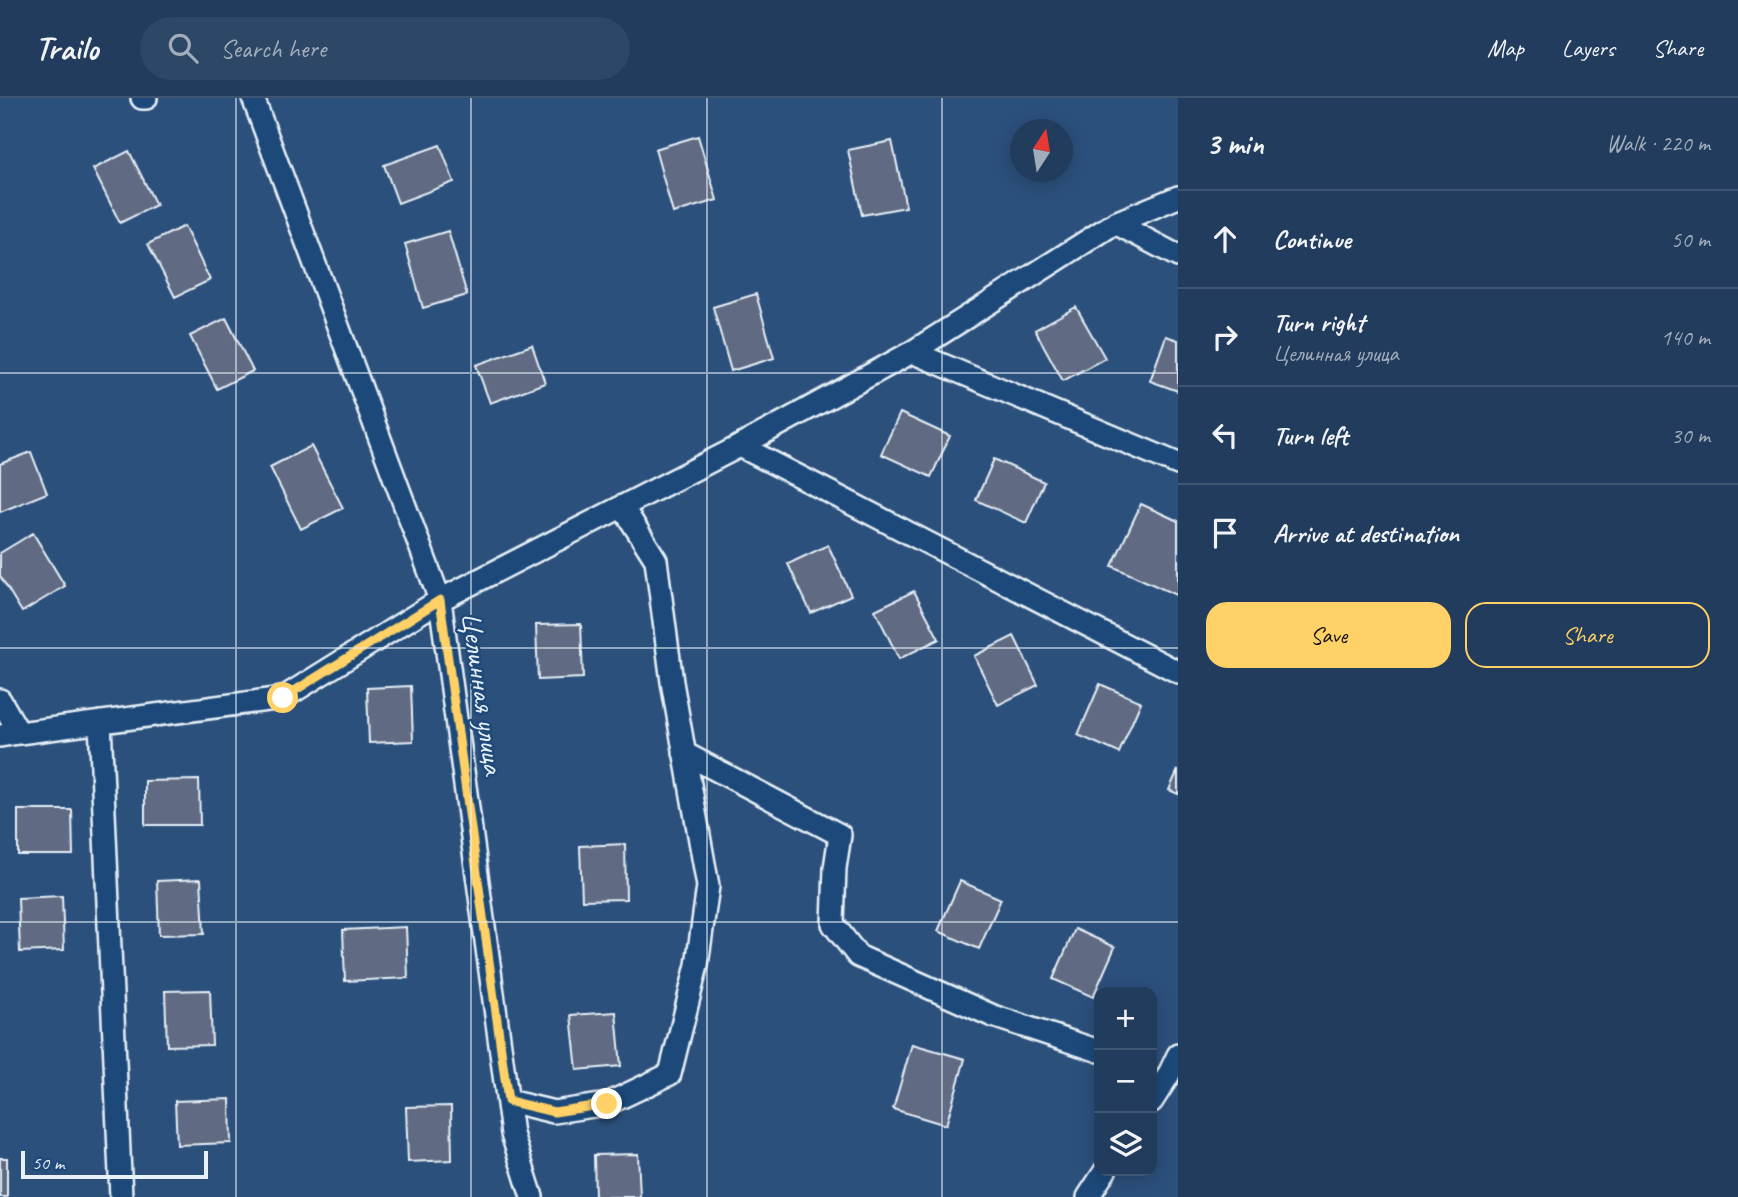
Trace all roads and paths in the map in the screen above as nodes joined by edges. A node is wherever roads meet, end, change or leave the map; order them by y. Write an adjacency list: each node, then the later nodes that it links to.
1 (253, 98): 9 (street, Целинная улица)
2 (1178, 197): 3 (street)
3 (1115, 223): 4 (street); 5 (street)
4 (1178, 256)
5 (912, 352): 6 (street); 7 (street)
6 (740, 446): 8 (street); 10 (street)
7 (1178, 464)
8 (622, 506): 9 (street); 14 (street)
9 (440, 600): 12 (street); 18 (street, Целинная улица)
10 (1178, 672)
11 (0, 700): 13 (street)
12 (100, 722): 13 (street); 20 (street)
13 (9, 734)
14 (684, 753): 15 (street); 18 (street)
15 (1096, 1050)
16 (1178, 1055): 17 (street)
17 (1157, 1093)
18 (508, 1101): 21 (street, Целинная улица)
19 (1102, 1176): 22 (street)
20 (121, 1197)
21 (532, 1197)
22 (1088, 1197)

